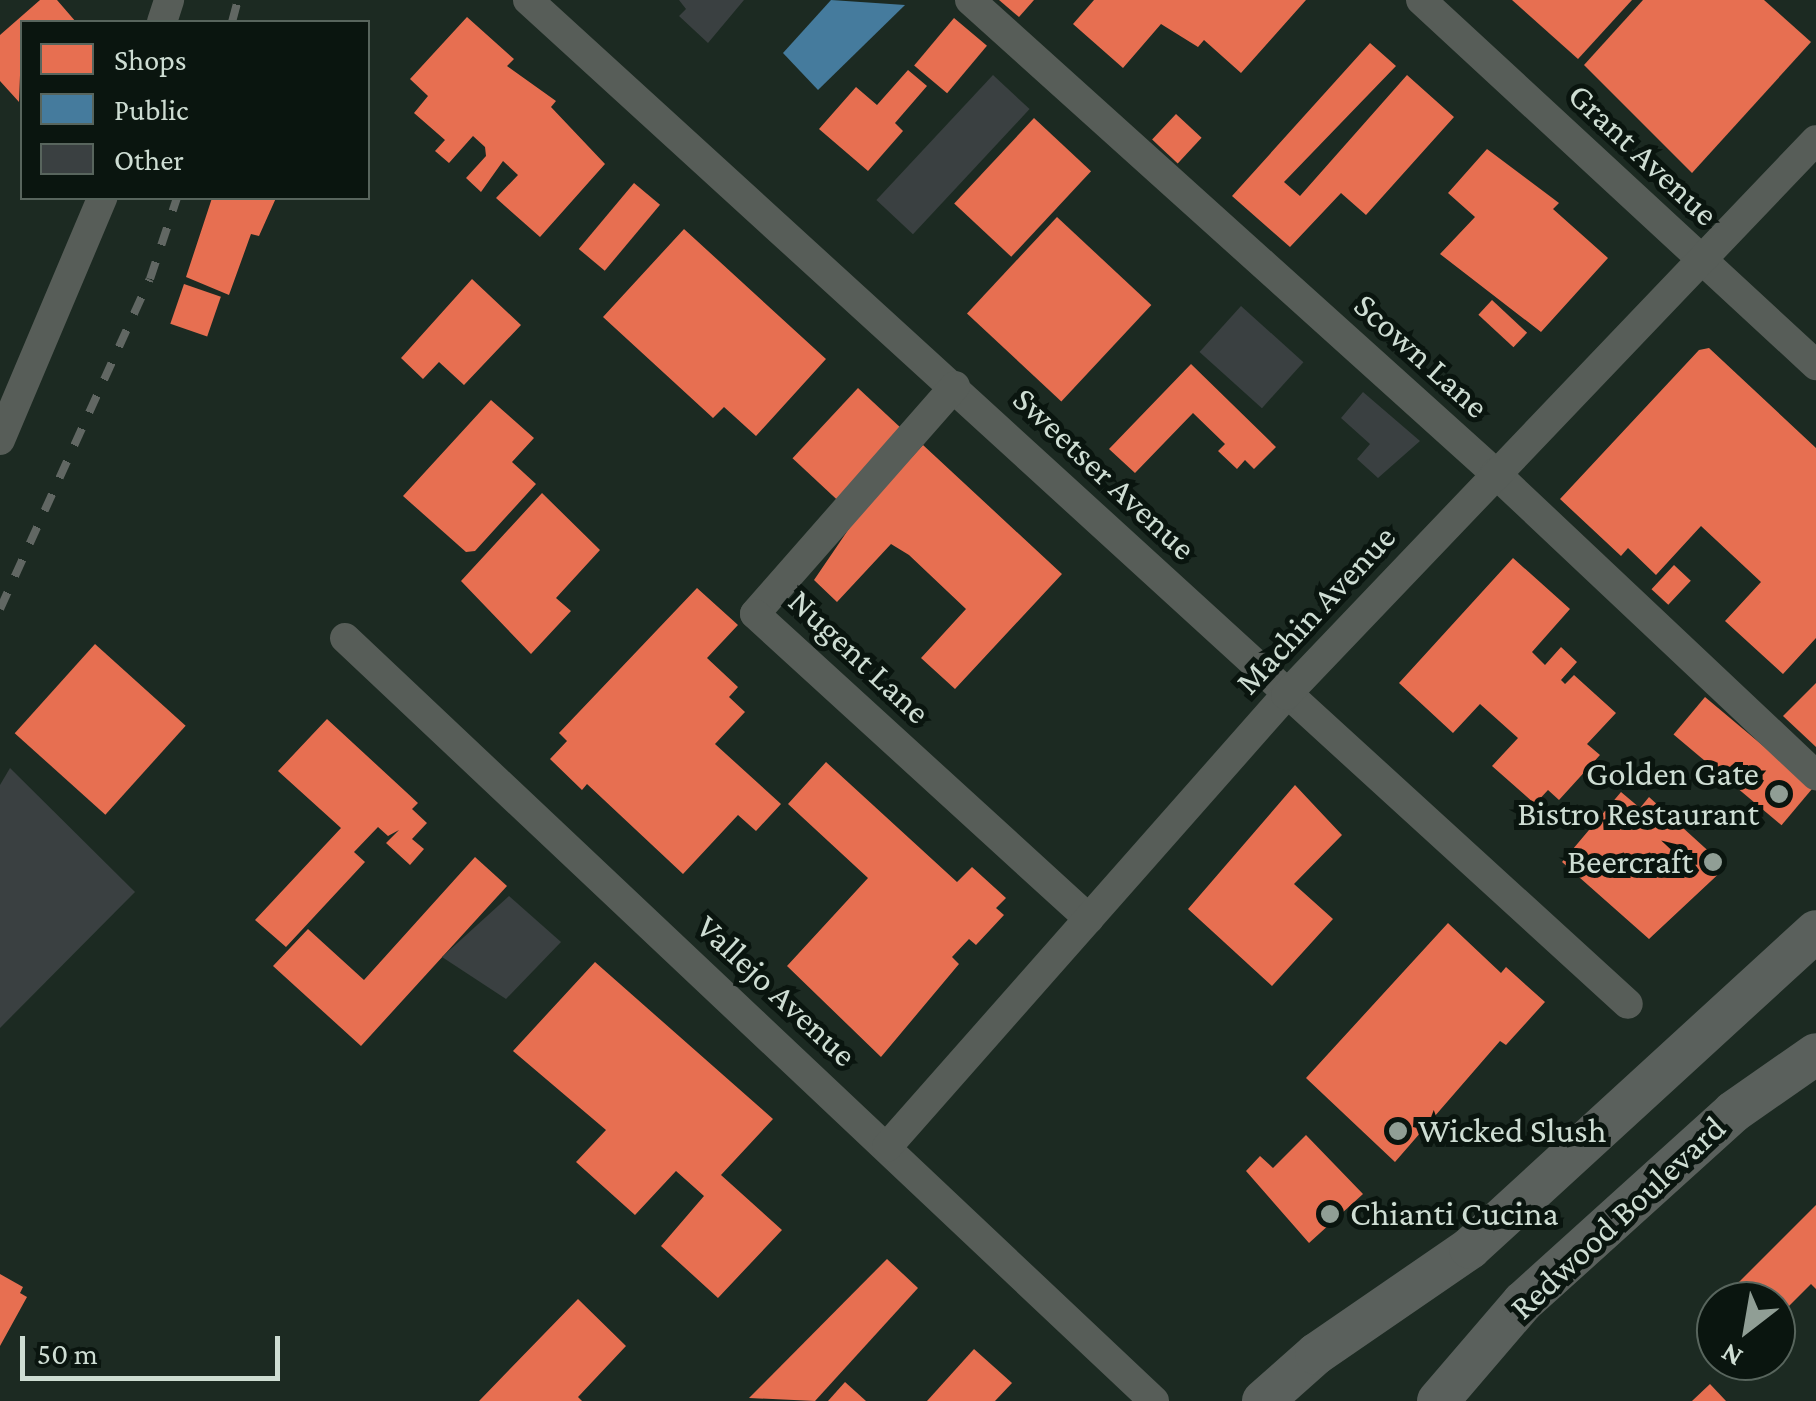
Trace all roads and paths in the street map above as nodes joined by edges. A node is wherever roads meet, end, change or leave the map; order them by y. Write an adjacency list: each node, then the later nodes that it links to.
1 (528, 0): 8 (street, Sweetser Avenue)
2 (970, 0): 10 (street, Scown Lane)
3 (1420, 0): 6 (street, Grant Avenue)
4 (1816, 140): 6 (street, Machin Avenue)
5 (101, 200): 9 (street)
6 (1702, 260): 7 (street, Grant Avenue); 10 (street, Machin Avenue)
7 (1816, 364)
8 (955, 386): 12 (street, Sweetser Avenue); 14 (street, Nugent Lane)
9 (0, 440)
10 (1495, 473): 12 (street, Machin Avenue); 13 (street, Scown Lane)
11 (344, 638): 18 (street, Vallejo Avenue)
12 (1286, 695): 14 (street, Machin Avenue); 16 (street, Sweetser Avenue)
13 (1816, 775)
14 (1088, 919): 18 (street, Machin Avenue)
15 (1816, 931): 20 (main road)
16 (1628, 1004)
17 (1816, 1054): 21 (main road, Redwood Boulevard)
18 (887, 1147): 19 (street, Vallejo Avenue)
19 (1154, 1401)
20 (1263, 1401)
21 (1438, 1401)

